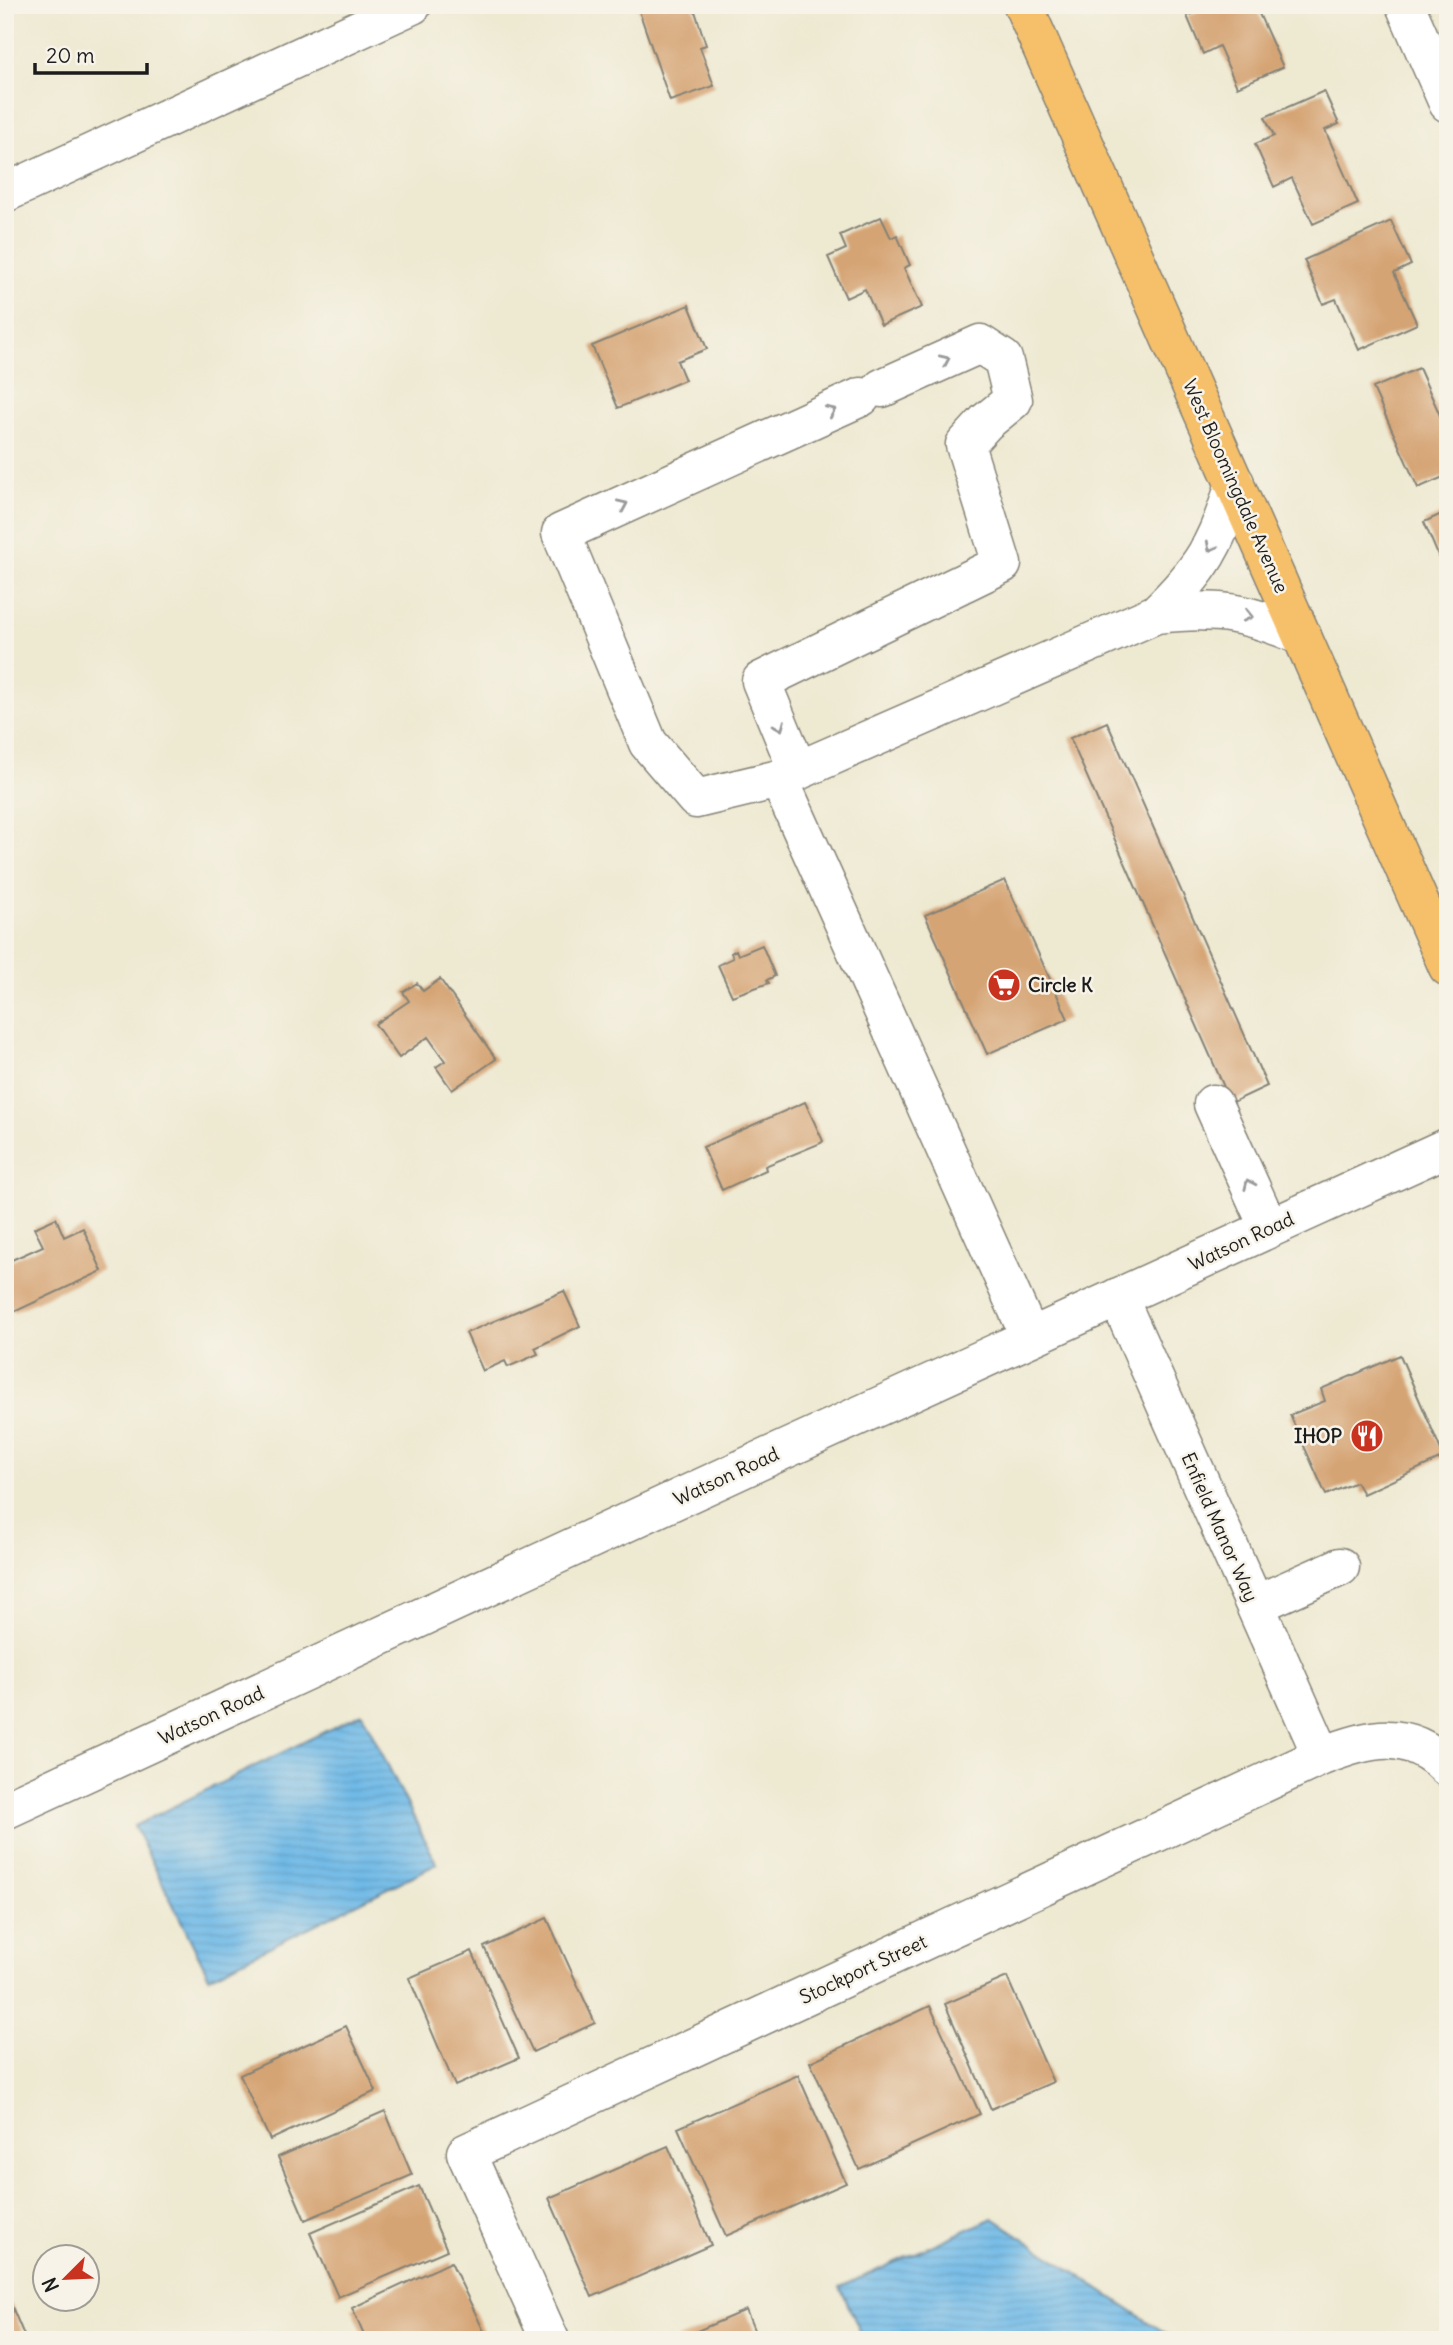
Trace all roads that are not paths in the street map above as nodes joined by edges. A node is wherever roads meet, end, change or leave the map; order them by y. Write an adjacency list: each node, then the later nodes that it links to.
1 (412, 5): 5 (street)
2 (1023, 5): 6 (main road, West Bloomingdale Avenue)
3 (1405, 5): 4 (street)
4 (1448, 103)
5 (5, 192)
6 (1235, 483): 7 (street, one-way to 7); 8 (main road, West Bloomingdale Avenue)
7 (1157, 614): 8 (street, one-way to 8); 9 (street)
8 (1302, 636): 10 (main road, West Bloomingdale Avenue)
9 (789, 775): 9 (street, one-way to 9); 15 (street)
10 (1448, 967)
11 (1213, 1104): 13 (street, one-way to 11)
12 (1448, 1147): 13 (street, Watson Road)
13 (1269, 1228): 14 (street, Watson Road)
14 (1118, 1297): 15 (street, Watson Road); 17 (street, Enfield Manor Way)
15 (1030, 1337): 20 (street, Watson Road)
16 (1340, 1567): 17 (street)
17 (1255, 1605): 18 (street, Enfield Manor Way)
18 (1322, 1756): 19 (street, Stockport Street); 21 (street, Stockport Street)
19 (1448, 1768)
20 (5, 1810)
21 (550, 2340)

